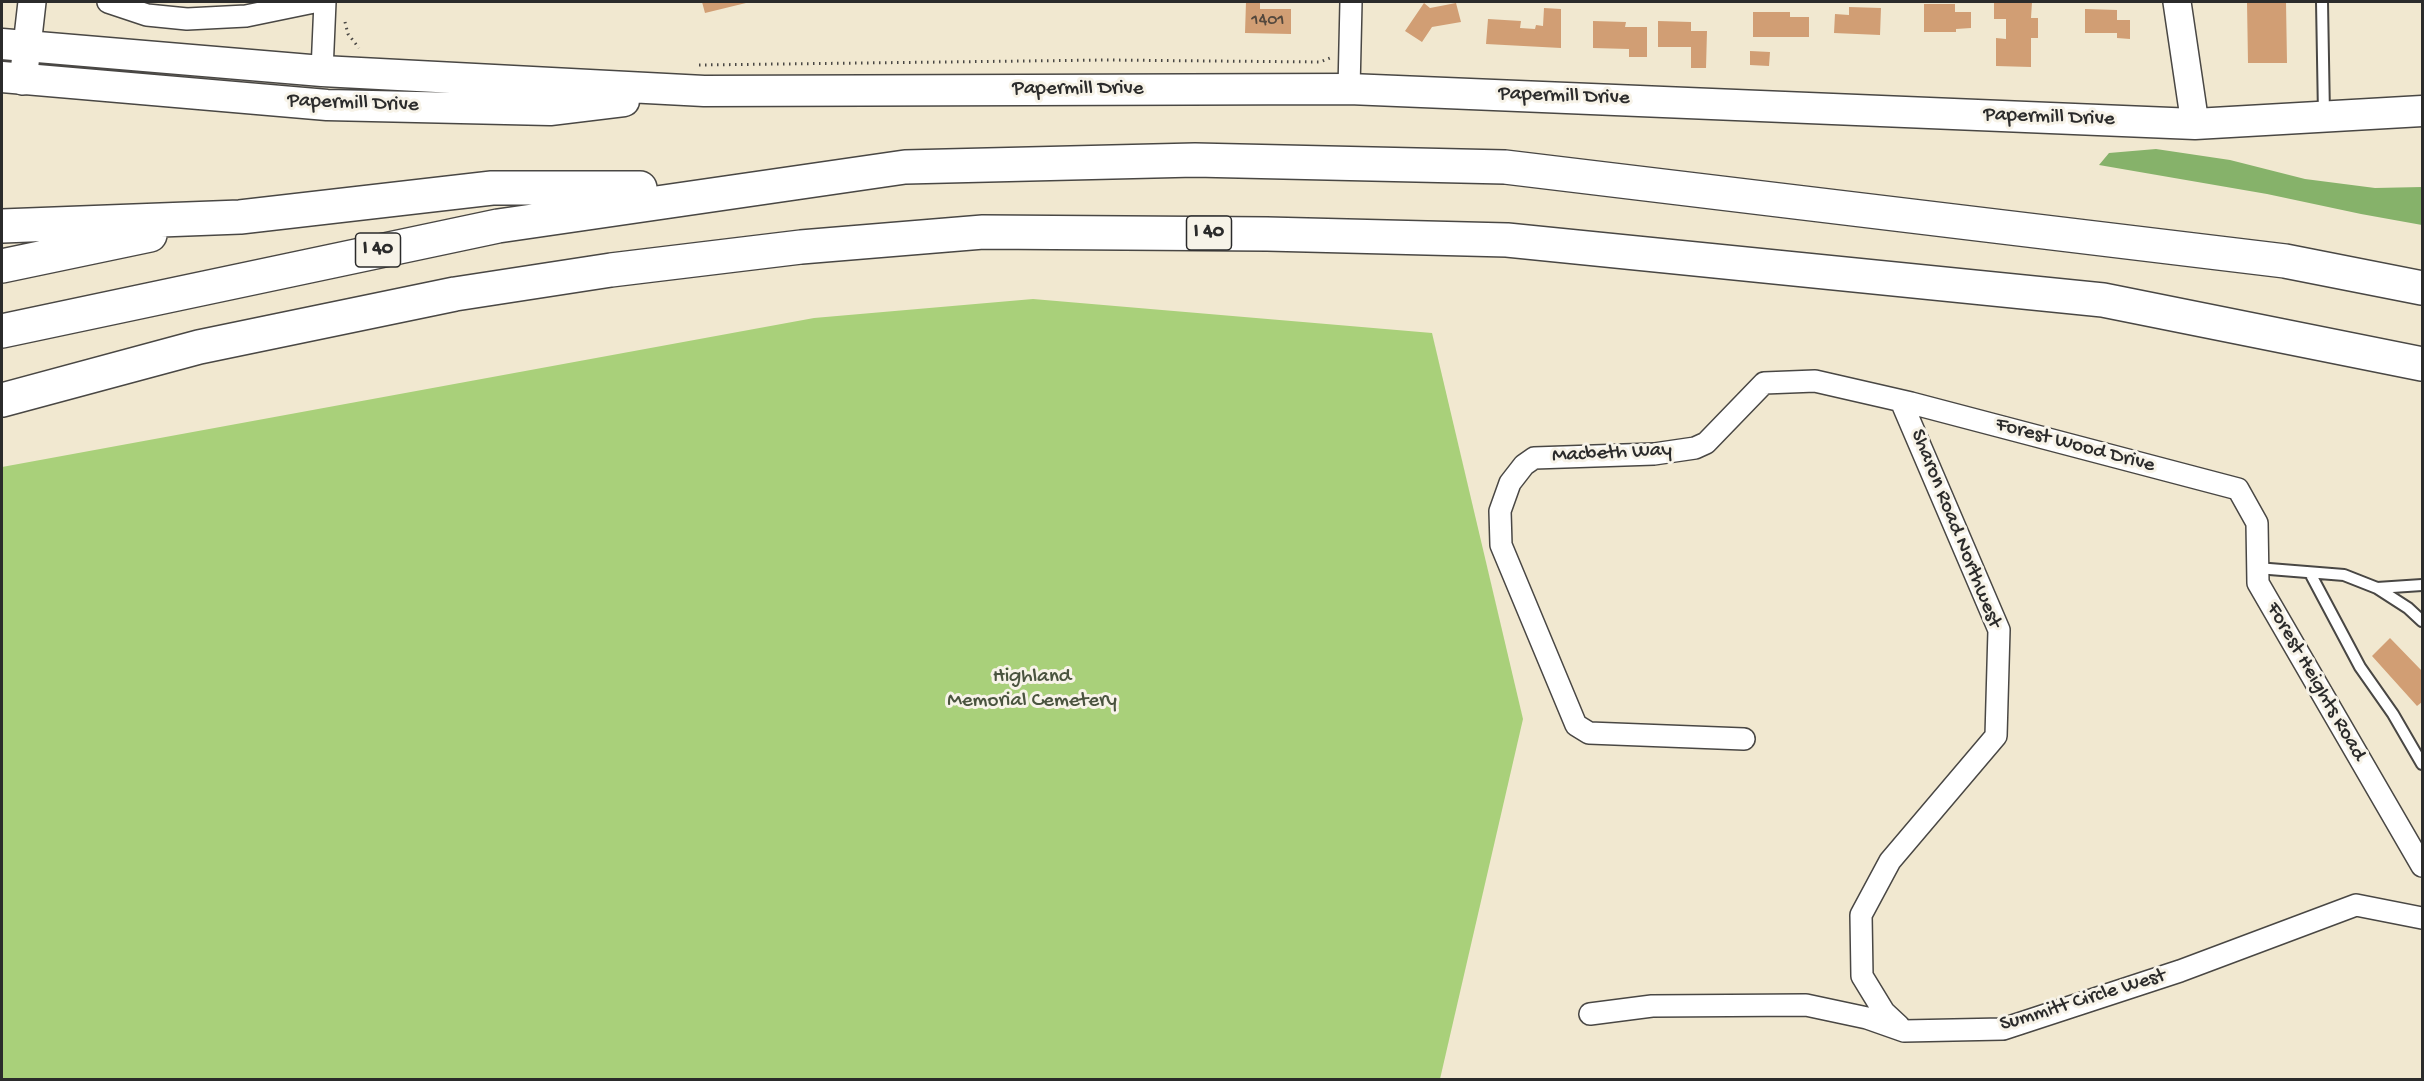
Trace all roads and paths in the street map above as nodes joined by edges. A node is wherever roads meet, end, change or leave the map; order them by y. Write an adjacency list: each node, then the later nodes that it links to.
1 (32, 2): 8 (street)
2 (108, 2): 3 (street)
3 (314, 2)
4 (325, 2): 9 (street)
5 (1351, 2): 11 (street)
6 (2177, 2): 15 (street)
7 (2322, 2): 14 (lane)
8 (14, 46): 9 (main road, Papermill Drive); 10 (street)
9 (322, 70): 12 (main road, Papermill Drive)
10 (12, 79): 12 (main road, Papermill Drive)
11 (1349, 89): 12 (main road, Papermill Drive); 15 (main road, Papermill Drive)
12 (704, 92)
13 (2422, 111): 14 (main road, Papermill Drive)
14 (2324, 117): 15 (main road, Papermill Drive)
15 (2194, 124)
16 (758, 188): 17 (highway); 20 (highway, I 40); 21 (highway, I 40)
17 (240, 217): 18 (highway); 19 (highway)
18 (2, 226)
19 (2, 266)
20 (2422, 288)
21 (2, 331)
22 (2422, 364): 23 (highway, I 40)
23 (2, 400)
24 (1906, 402): 25 (street, Forest Wood Drive); 31 (street, Macbeth Way); 36 (street, Sharon Road Northwest)
25 (2238, 489): 26 (street, Forest Heights Road)
26 (2257, 568): 27 (lane); 33 (street, Forest Heights Road)
27 (2310, 573): 29 (lane); 32 (lane)
28 (2422, 585): 29 (lane)
29 (2377, 588): 30 (lane)
30 (2422, 621)
31 (1744, 739)
32 (2422, 764)
33 (2422, 866)
34 (2422, 918): 36 (street, Summitt Circle West)
35 (1590, 1014): 36 (street, Summitt Circle West)
36 (1904, 1031)

